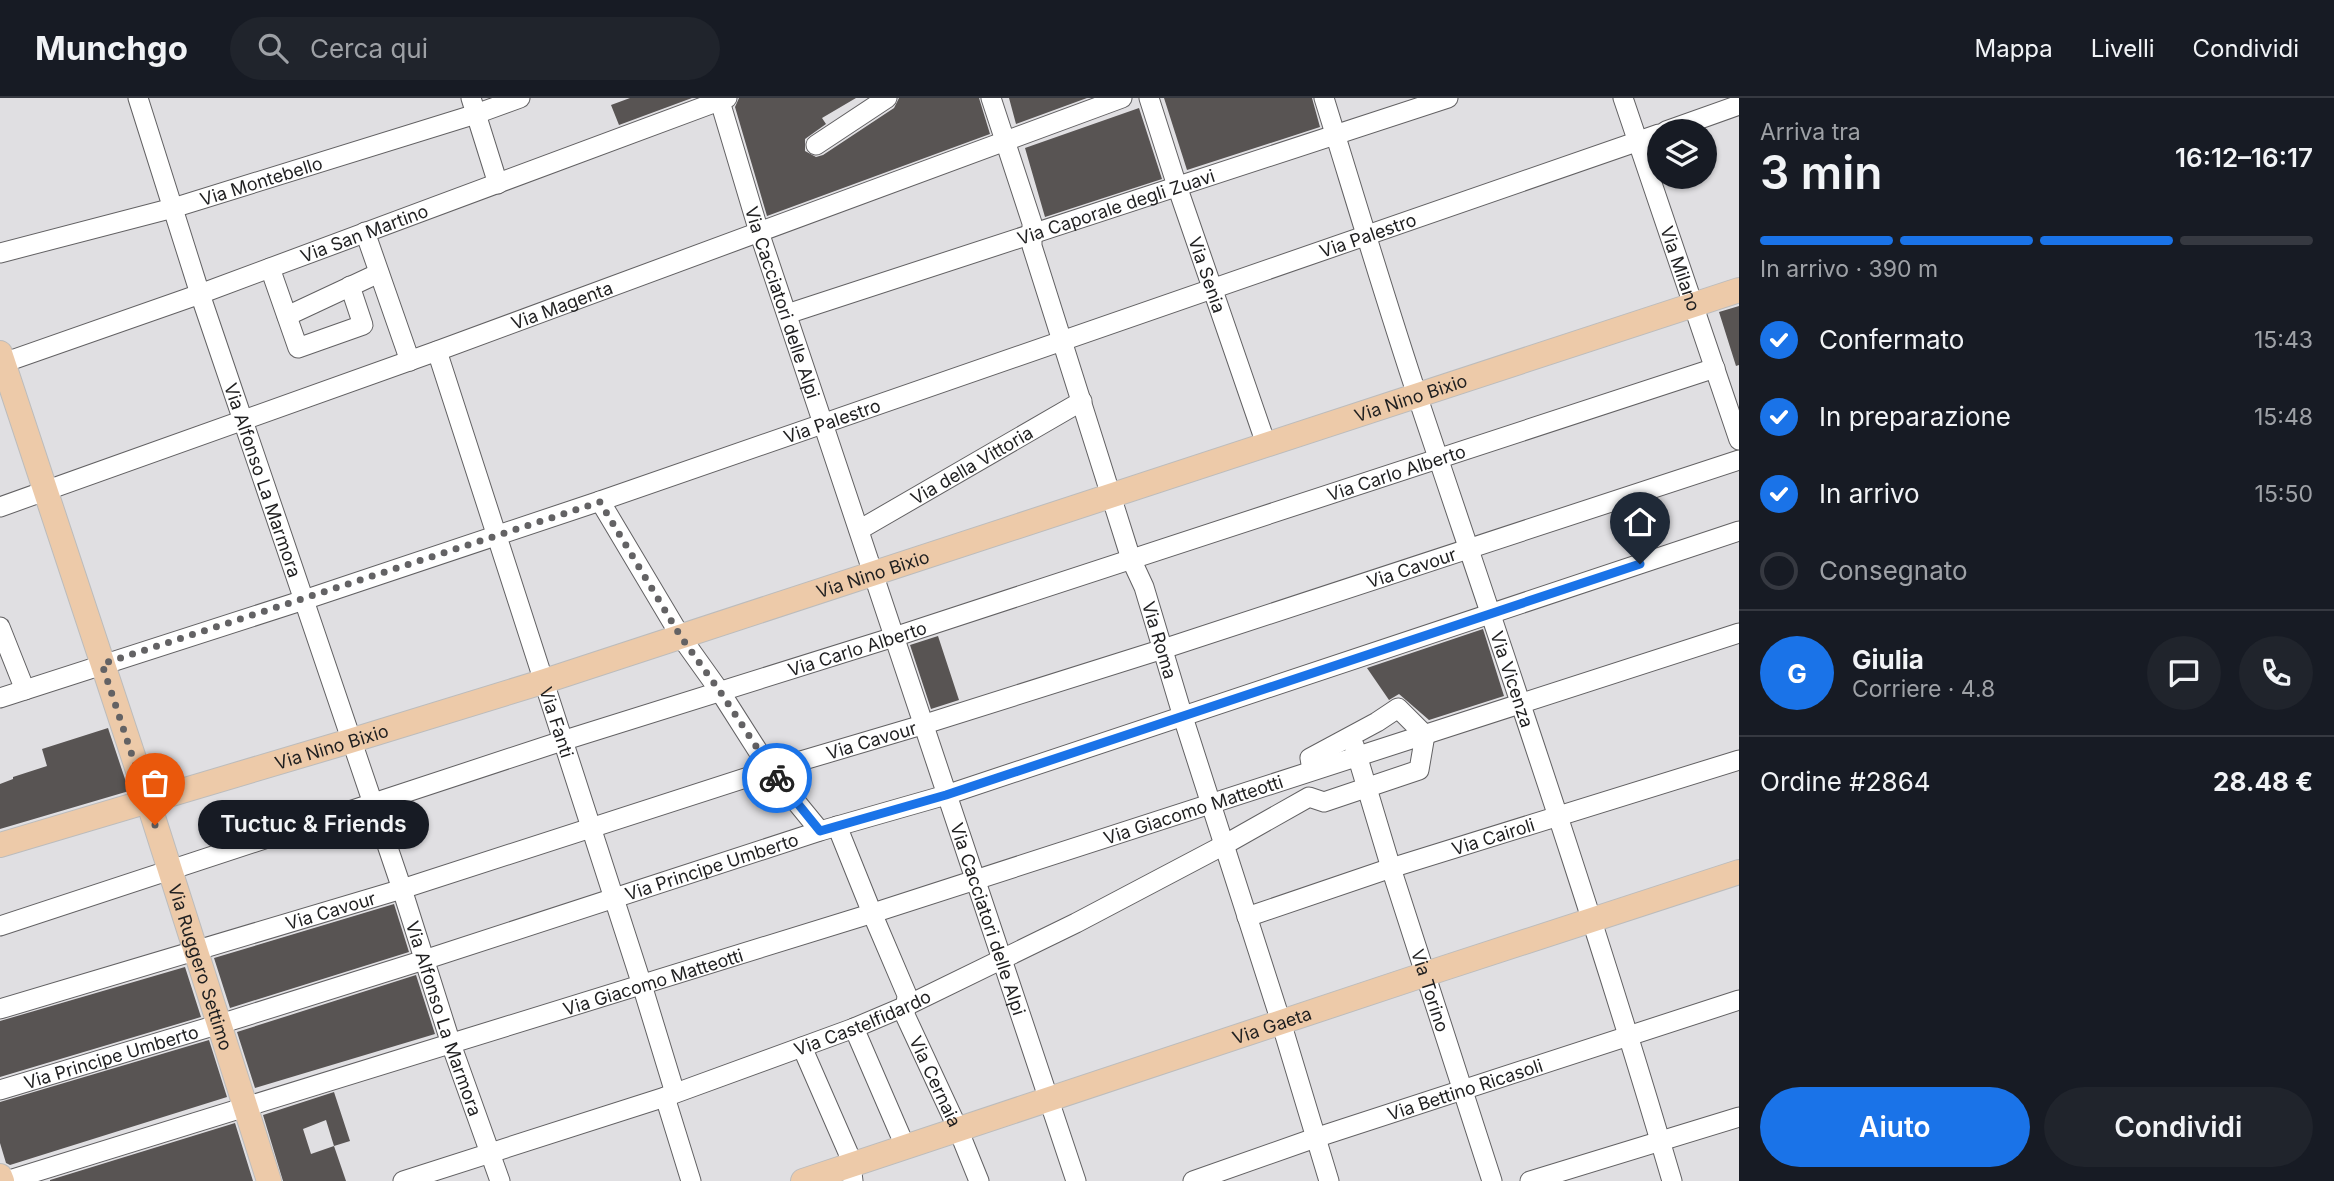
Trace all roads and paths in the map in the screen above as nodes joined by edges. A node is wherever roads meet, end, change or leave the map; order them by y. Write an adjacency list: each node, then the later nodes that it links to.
1 (138, 98): 21 (street, Via Alfonso La Marmora)
2 (520, 98): 12 (street, Via Montebello)
3 (887, 98): 18 (street)
4 (991, 98): 16 (street, Via Roma)
5 (1122, 98): 16 (street, Via Magenta)
6 (1324, 98): 14 (street, Via Vicenza)
7 (1448, 98): 14 (street, Via Caporale degli Zuavi)
8 (1623, 98): 17 (street, Via Milano)
9 (722, 99): 19 (street, Via San Martino); 23 (street, Via Cacciatori delle Alpi)
10 (1150, 100): 20 (street, Via Senia)
11 (1739, 105): 13 (street)
12 (474, 106): 19 (street); 21 (street, Via Montebello)
13 (1700, 119)
14 (1335, 134): 20 (street, Via Caporale degli Zuavi); 25 (street, Via Vicenza)
15 (1647, 138): 17 (street, Via Palestro)
16 (1005, 141): 23 (street, Via Magenta); 24 (street, Via Roma)
17 (1637, 142): 25 (street, Via Palestro); 33 (street, Via Milano)
18 (816, 145)
19 (498, 184): 22 (street, Via San Martino)
20 (1177, 186): 24 (street, Via Caporale degli Zuavi); 30 (street, Via Senia)
21 (173, 208): 26 (street, Via Montebello); 32 (street, Via Alfonso La Marmora)
22 (365, 232): 27 (street, Via San Martino); 28 (street)
23 (759, 232): 34 (street, Via Cacciatori delle Alpi); 37 (street, Via Magenta)
24 (1032, 233): 34 (street, Via Caporale degli Zuavi); 36 (street, Via Roma)
25 (1367, 234): 30 (street, Via Palestro); 41 (street, Via Vicenza)
26 (0, 253)
27 (270, 268): 32 (street, Via San Martino); 35 (street)
28 (379, 273): 29 (street); 39 (street)
29 (350, 286): 35 (street); 35 (street)
30 (1212, 287): 36 (street, Via Palestro); 46 (street, Via Senia)
31 (1739, 290): 33 (main road, Via Nino Bixio)
32 (200, 293): 38 (street, Via San Martino); 43 (street, Via Alfonso La Marmora)
33 (1693, 305): 40 (street, Via Milano); 41 (main road, Via Nino Bixio)
34 (787, 314): 44 (street, Via Cacciatori delle Alpi)
35 (286, 316)
36 (1064, 340): 42 (street, Via Roma); 44 (street, Via Palestro)
37 (437, 351): 39 (street, Via Magenta); 55 (street, Via Fanti)
38 (1, 360): 49 (main road, Via Ruggero Settimo)
39 (410, 361): 43 (street, Via Magenta)
40 (1715, 369): 45 (street, Via Milano); 47 (street, Via Carlo Alberto)
41 (1418, 395): 46 (main road, Via Nino Bixio); 47 (street, Via Vicenza)
42 (1082, 401): 50 (street, Via Roma); 53 (street, Via della Vittoria)
43 (244, 421): 49 (street, Via Magenta); 59 (street, Via Alfonso La Marmora)
44 (823, 424): 51 (street, Via Palestro); 53 (street, Via Cacciatori delle Alpi)
45 (1739, 440)
46 (1266, 444): 50 (main road, Via Nino Bixio)
47 (1440, 460): 56 (street, Via Vicenza); 57 (street, Via Carlo Alberto)
48 (1739, 460): 56 (street, Via Cavour)
49 (46, 491): 52 (street, Via Magenta); 66 (main road, Via Ruggero Settimo)
50 (1111, 495): 57 (street, Via Roma); 58 (main road, Via Nino Bixio)
51 (600, 502): 55 (street, Via Palestro); 63 (street, Via Cernaia)
52 (0, 507)
53 (859, 530): 58 (street, Via Cacciatori delle Alpi)
54 (1739, 531): 60 (street, Via Principe Umberto)
55 (497, 536): 59 (street, Via Palestro); 67 (street, Via Fanti)
56 (1470, 549): 60 (street, Via Vicenza); 65 (street, Via Cavour)
57 (1131, 559): 64 (street, Via Carlo Alberto); 65 (street, Via Roma)
58 (872, 575): 63 (main road, Via Nino Bixio); 64 (street, Via Cacciatori delle Alpi)
59 (304, 600): 66 (street, Via Palestro); 76 (street, Via Alfonso La Marmora)
60 (1491, 613): 71 (street, Via Vicenza); 72 (street, Via Principe Umberto)
61 (0, 627): 68 (street)
62 (1739, 633): 71 (street)
63 (681, 637): 67 (main road, Via Nino Bixio); 69 (street, Via Cernaia)
64 (894, 638): 69 (street, Via Carlo Alberto); 73 (street, Via Cacciatori delle Alpi)
65 (1163, 649): 72 (street, Via Roma); 73 (street, Via Cavour)
66 (102, 664): 68 (street, Via Palestro); 84 (main road, Via Ruggero Settimo)
67 (542, 682): 76 (main road, Via Nino Bixio); 77 (street, Via Fanti)
68 (25, 690): 70 (street, Via Palestro)
69 (721, 693): 77 (street, Via Carlo Alberto); 80 (street, Via Cernaia)
70 (0, 698)
71 (1520, 702): 74 (street); 87 (street, Via Vicenza)
72 (1183, 717): 83 (street, Via Principe Umberto); 85 (street, Via Roma)
73 (922, 725): 80 (street, Via Cavour); 83 (street, Via Cacciatori delle Alpi)
74 (1429, 733): 75 (street); 78 (street, Via Giacomo Matteotti); 82 (street)
75 (1351, 736): 78 (street, Via Torino); 81 (street)
76 (350, 741): 84 (main road, Via Nino Bixio); 86 (street, Via Alfonso La Marmora)
77 (562, 741): 86 (street, Via Carlo Alberto); 88 (street, Via Fanti)
78 (1358, 757): 81 (street, Via Giacomo Matteotti); 82 (street, Via Torino)
79 (1739, 760): 87 (street, Via Cairoli)
80 (770, 770): 88 (street, Via Cavour); 89 (street, Via Cernaia)
81 (1305, 772): 85 (street, Via Giacomo Matteotti)
82 (1368, 793): 91 (street, Via Castelfidardo); 92 (street, Via Torino)
83 (946, 795): 89 (street, Via Principe Umberto); 95 (street, Via Cacciatori delle Alpi)
84 (148, 801): 90 (main road, Via Nino Bixio); 93 (main road, Via Ruggero Settimo)
85 (1210, 803): 91 (street, Via Roma); 95 (street, Via Giacomo Matteotti)
86 (372, 805): 93 (street, Via Carlo Alberto); 96 (street, Via Alfonso La Marmora)
87 (1558, 817): 92 (street, Via Cairoli); 100 (street, Via Vicenza)
88 (590, 827): 96 (street, Via Cavour); 97 (street, Via Fanti)
89 (828, 828): 97 (street, Via Principe Umberto); 98 (street, Via Cernaia)
90 (0, 845)
91 (1224, 845): 99 (street, Via Roma); 103 (street, Via Castelfidardo)
92 (1391, 869): 99 (street, Via Cairoli); 105 (street, Via Torino)
93 (170, 871): 101 (street, Via Carlo Alberto); 102 (main road, Via Ruggero Settimo)
94 (1739, 872): 100 (main road, Via Gaeta)
95 (975, 880): 98 (street, Via Giacomo Matteotti); 103 (street, Via Cacciatori delle Alpi)
96 (402, 889): 102 (street, Via Cavour); 104 (street, Via Alfonso La Marmora)
97 (613, 899): 104 (street, Via Principe Umberto); 106 (street, Via Fanti)
98 (872, 913): 106 (street, Via Giacomo Matteotti); 108 (street, Via Cernaia)
99 (1247, 917): 110 (street, Via Roma)
100 (1590, 921): 105 (main road, Via Gaeta); 113 (street, Via Vicenza)
101 (0, 926)
102 (195, 950): 109 (street, Via Cavour); 111 (main road, Via Ruggero Settimo)
103 (1002, 958): 108 (street, Via Castelfidardo); 119 (street, Via Cacciatori delle Alpi)
104 (424, 960): 111 (street, Via Principe Umberto); 114 (street, Via Alfonso La Marmora)
105 (1426, 974): 110 (main road, Via Gaeta); 116 (street, Via Torino)
106 (642, 985): 114 (street, Via Giacomo Matteotti); 118 (street, Via Fanti)
107 (1739, 1000): 113 (street, Via Bettino Ricasoli)
108 (906, 1006): 112 (street, Via Castelfidardo); 122 (street, Via Cernaia)
109 (0, 1009)
110 (1281, 1023): 119 (main road, Via Gaeta); 123 (street, Via Roma)
111 (220, 1024): 117 (street, Via Principe Umberto); 120 (main road, Via Ruggero Settimo)
112 (854, 1028): 115 (street, Via Castelfidardo); 125 (street)
113 (1628, 1036): 116 (street, Via Bettino Ricasoli); 124 (street, Via Vicenza)
114 (451, 1044): 120 (street, Via Giacomo Matteotti); 126 (street, Via Alfonso La Marmora)
115 (802, 1047): 118 (street, Via Castelfidardo); 127 (street)
116 (1464, 1088): 123 (street, Via Bettino Ricasoli); 139 (street, Via Torino)
117 (0, 1090)
118 (670, 1095): 126 (street, Via Castelfidardo); 133 (street, Via Fanti)
119 (1048, 1100): 122 (main road, Via Gaeta); 136 (street, Via Cacciatori delle Alpi)
120 (245, 1105): 129 (street, Via Giacomo Matteotti); 130 (main road, Via Ruggero Settimo)
121 (1739, 1117): 124 (street)
122 (958, 1129): 125 (main road, Via Gaeta); 135 (street, Via Cernaia)
123 (1315, 1138): 137 (street, Via Bettino Ricasoli); 138 (street, Via Roma)
124 (1660, 1141): 140 (street); 141 (street, Via Vicenza)
125 (905, 1146): 127 (main road, Via Gaeta)
126 (491, 1154): 131 (street, Via Castelfidardo); 132 (street, Via Alfonso La Marmora)
127 (852, 1173): 134 (main road, Via Gaeta)
128 (0, 1176): 129 (main road)
129 (4, 1181)
130 (269, 1181)
131 (403, 1181)
132 (500, 1181)
133 (691, 1181)
134 (803, 1181)
135 (979, 1181)
136 (1076, 1181)
137 (1193, 1181)
138 (1329, 1181)
139 (1492, 1181)
140 (1530, 1181)
141 (1672, 1181)

